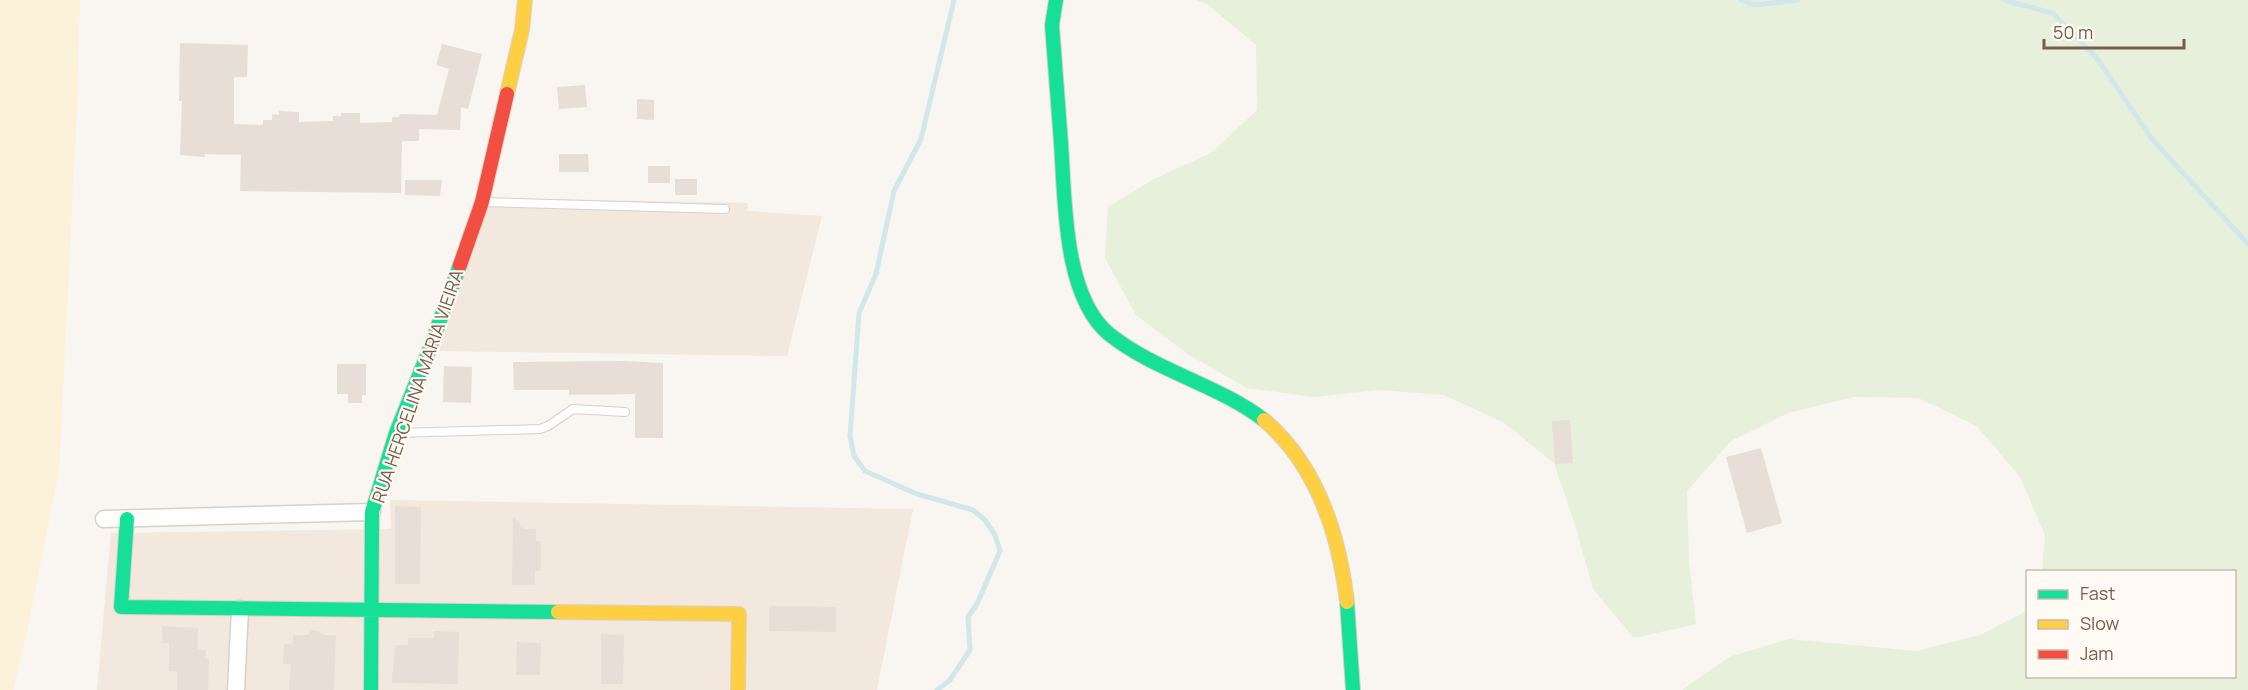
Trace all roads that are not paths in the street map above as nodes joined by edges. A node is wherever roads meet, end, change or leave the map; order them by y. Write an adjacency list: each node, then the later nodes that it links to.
1 (525, 0): 3 (street, RUA HERCELINA MARIA VIEIRA)
2 (1056, 0): 15 (street)
3 (482, 202): 4 (lane); 6 (street, RUA HERCELINA MARIA VIEIRA)
4 (725, 209)
5 (625, 412): 6 (lane)
6 (396, 433): 7 (street, RUA HERCELINA MARIA VIEIRA)
7 (372, 512): 9 (street, RUA HERCELINA MARIA VIEIRA); 11 (street)
8 (104, 519): 9 (street, RUA HERCELINA MARIA VIEIRA)
9 (127, 519): 10 (street)
10 (240, 609): 11 (street); 12 (street)
11 (372, 610): 13 (street); 14 (street)
12 (236, 690)
13 (371, 690)
14 (738, 690)
15 (1353, 690)

